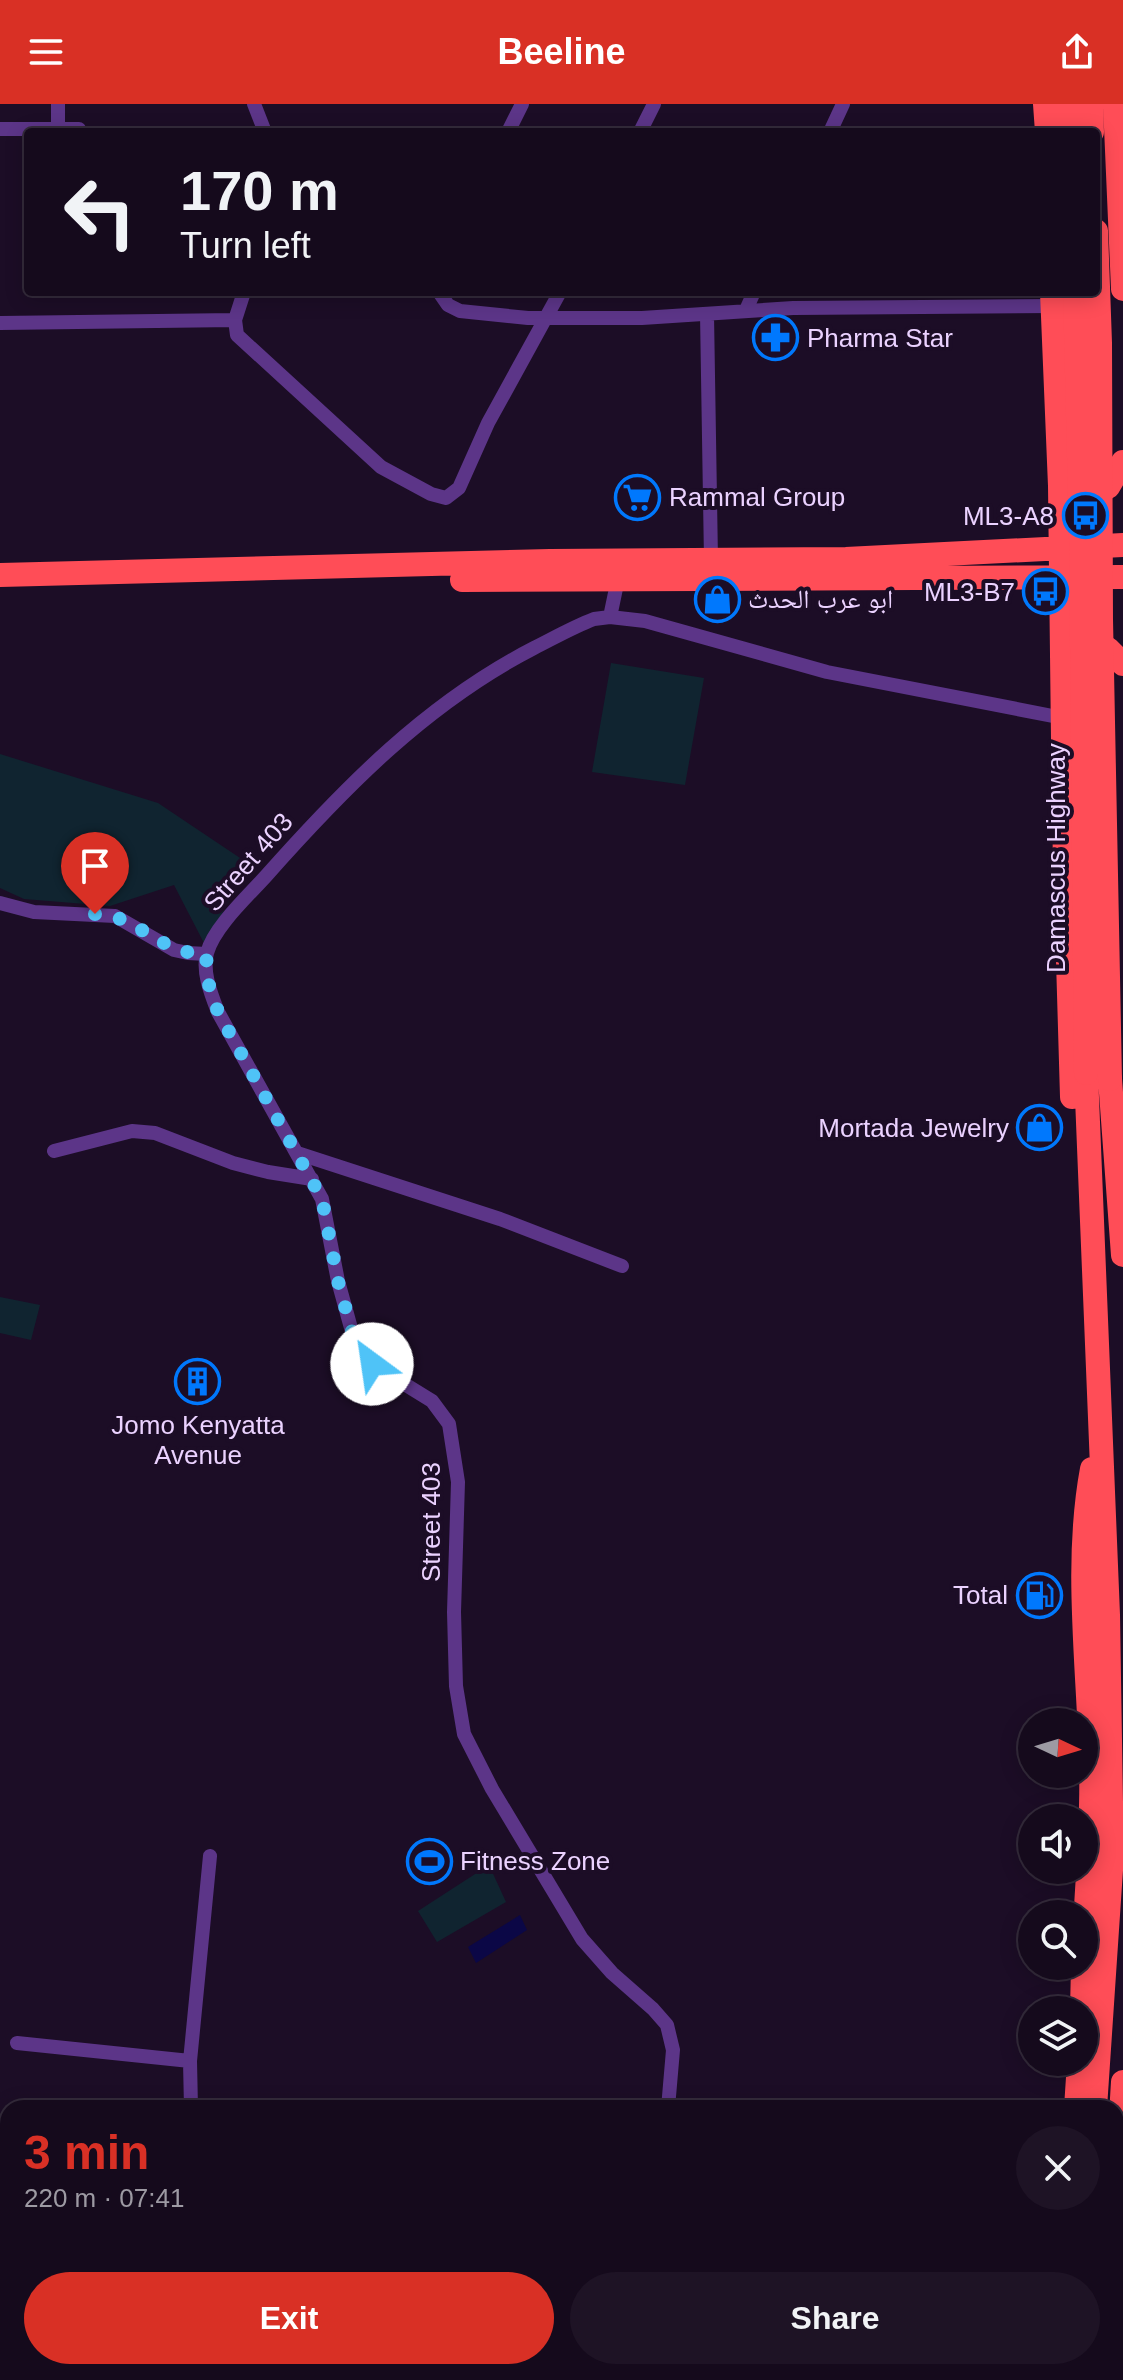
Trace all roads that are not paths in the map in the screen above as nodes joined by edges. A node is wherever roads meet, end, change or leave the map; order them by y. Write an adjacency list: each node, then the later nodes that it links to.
1 (58, 104): 10 (street)
2 (254, 104): 11 (street)
3 (522, 104): 12 (street)
4 (654, 104): 13 (street)
5 (843, 104): 14 (street)
6 (1045, 104): 15 (highway)
7 (1068, 104): 16 (highway)
8 (1091, 104): 17 (highway)
9 (1115, 104): 20 (highway)
10 (58, 128)
11 (263, 128)
12 (510, 128)
13 (642, 128)
14 (832, 128)
15 (1047, 128)
16 (1069, 128)
17 (1092, 128)
18 (0, 129): 19 (street)
19 (24, 129)
20 (1123, 289)
21 (243, 296): 31 (street)
22 (442, 296): 30 (street)
23 (558, 296): 30 (street)
24 (752, 296): 28 (street)
25 (1075, 296): 57 (highway, Damascus Highway, bridge)
26 (1098, 296): 56 (highway, Damascus Highway, bridge)
27 (1053, 299): 28 (street); 33 (highway)
28 (746, 310): 29 (street)
29 (707, 314): 30 (street); 39 (street)
30 (547, 317): 31 (street)
31 (235, 320): 32 (street)
32 (0, 323)
33 (1059, 456): 34 (highway); 35 (highway)
34 (1123, 462)
35 (1060, 486): 37 (highway); 38 (highway)
36 (1123, 545): 37 (highway)
37 (1061, 547): 38 (highway); 43 (highway)
38 (993, 550): 39 (highway)
39 (711, 560): 40 (highway)
40 (620, 569): 41 (highway); 44 (highway); 45 (highway); 46 (street)
41 (0, 575)
42 (1123, 577): 43 (highway)
43 (1062, 578): 44 (highway); 47 (highway)
44 (993, 579): 47 (highway)
45 (0, 591)
46 (610, 617): 50 (street); 52 (street, Street 403)
47 (1063, 621): 49 (highway)
48 (1123, 664): 49 (highway)
49 (1063, 679): 50 (highway)
50 (1063, 718): 57 (highway)
51 (0, 903): 52 (street)
52 (206, 954): 54 (street, Street 403)
53 (54, 1151): 55 (street)
54 (297, 1153): 55 (street, Street 403); 59 (street)
55 (312, 1179): 67 (street, Street 403)
56 (1122, 1214): 58 (highway, Damascus Highway)
57 (1094, 1248): 60 (highway, Damascus Highway)
58 (1123, 1255)
59 (622, 1266)
60 (1100, 1423): 62 (highway); 69 (highway)
61 (210, 1856): 64 (street)
62 (1086, 1900)
63 (17, 2043): 64 (street)
64 (190, 2061): 66 (street)
65 (1078, 2076): 68 (highway)
66 (191, 2100)
67 (669, 2100)
68 (1077, 2100)
69 (1096, 2100)

